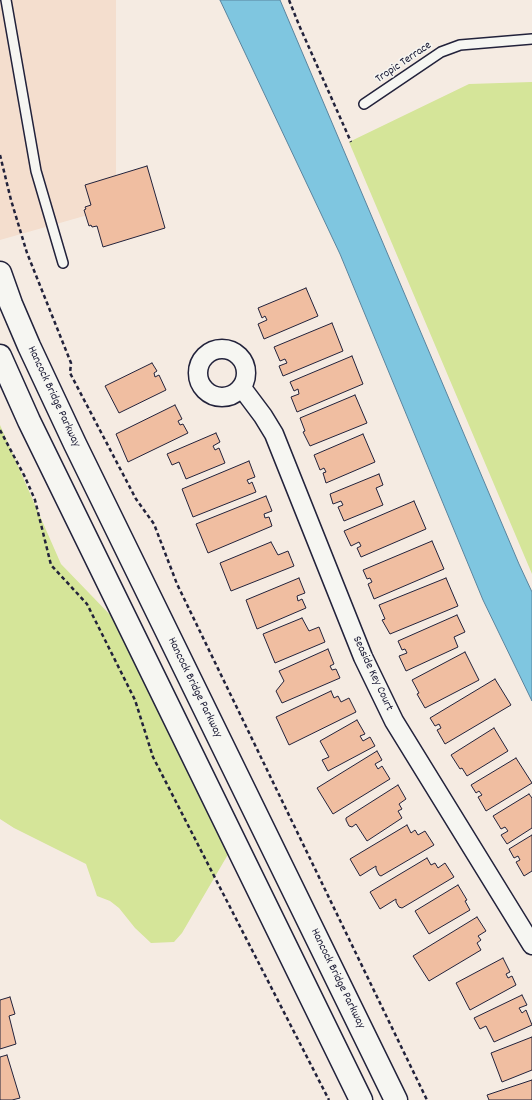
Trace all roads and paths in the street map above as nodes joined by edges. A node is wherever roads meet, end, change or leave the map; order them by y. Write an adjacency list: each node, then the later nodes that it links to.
1 (6, 0): 7 (lane)
2 (289, 0): 5 (path)
3 (532, 39): 4 (lane, Tropic Terrace)
4 (364, 104)
5 (351, 142)
6 (0, 155): 16 (path)
7 (64, 263)
8 (0, 274): 15 (main road, Hancock Bridge Parkway)
9 (0, 356): 14 (main road)
10 (242, 388): 12 (street, Seaside Key Court)
11 (0, 430): 13 (path)
12 (532, 945)
13 (329, 1100)
14 (361, 1100)
15 (396, 1100)
16 (427, 1100)

